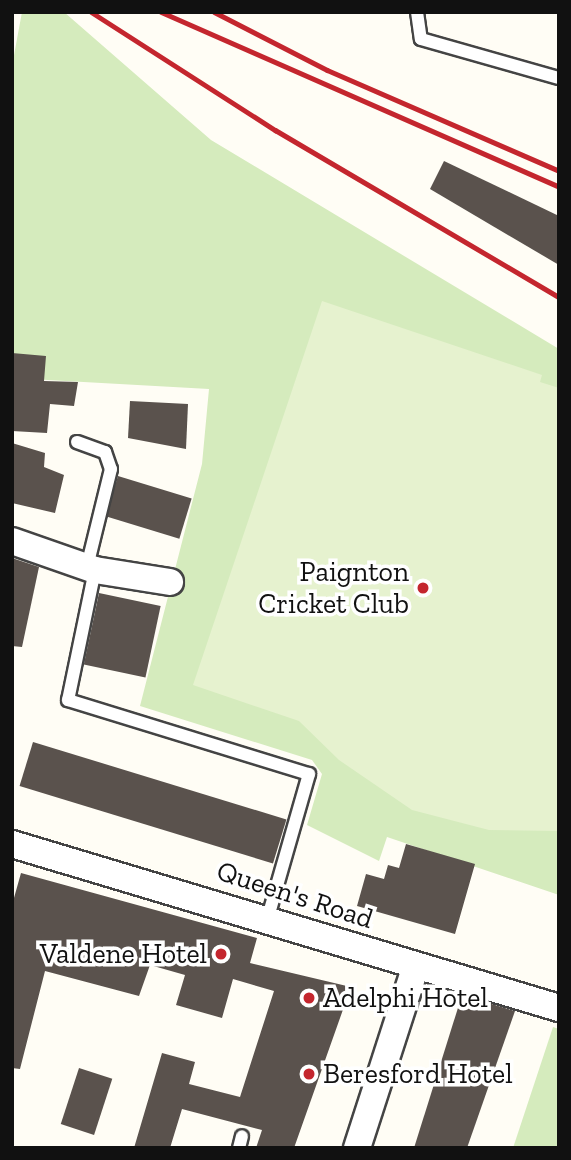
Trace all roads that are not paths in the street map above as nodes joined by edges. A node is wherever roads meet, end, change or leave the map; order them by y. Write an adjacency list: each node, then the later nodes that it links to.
1 (417, 12): 2 (lane)
2 (559, 78)
3 (77, 442): 5 (lane)
4 (12, 541): 5 (street)
5 (91, 569): 6 (street); 8 (lane)
6 (170, 582)
7 (12, 844): 8 (street, Queen's Road)
8 (268, 917): 9 (street, Queen's Road)
9 (415, 968): 10 (street, Queen's Road); 11 (street)
10 (559, 1008)
11 (357, 1148)

